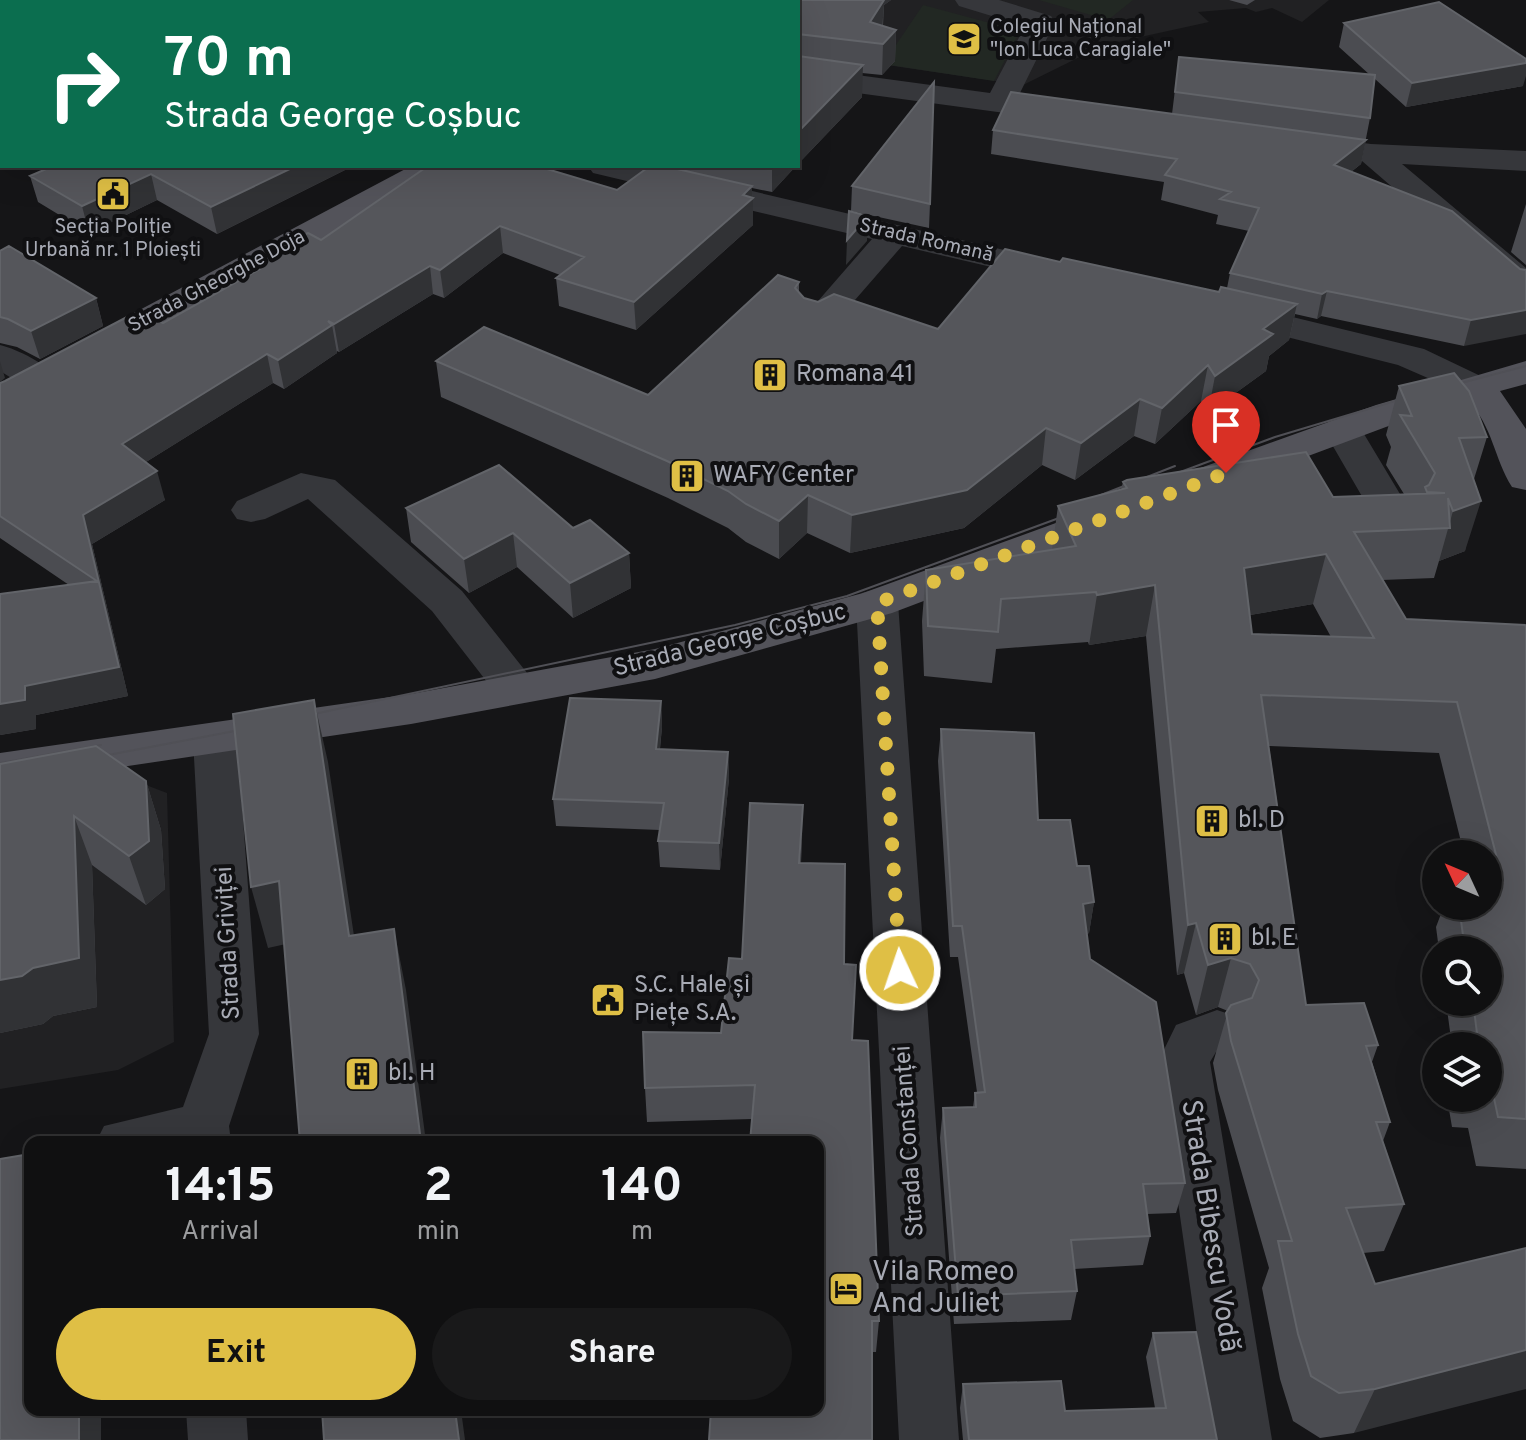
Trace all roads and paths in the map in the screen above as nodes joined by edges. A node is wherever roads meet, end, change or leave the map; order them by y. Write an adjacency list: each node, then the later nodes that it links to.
1 (969, 0): 3 (street)
2 (800, 76): 3 (street)
3 (1000, 103): 4 (street)
4 (1093, 116)
5 (1278, 140): 6 (street)
6 (1371, 153): 7 (street); 12 (street)
7 (1526, 161)
8 (431, 168): 17 (main road, Strada Gheorghe Doja)
9 (613, 168): 10 (street, Strada Romană)
10 (895, 234): 11 (street, Strada Romană); 14 (street)
11 (1093, 281)
12 (1526, 285)
13 (1200, 306): 18 (street)
14 (816, 324)
15 (0, 356): 17 (street)
16 (1526, 372): 18 (main road, Strada George Coșbuc)
17 (39, 379): 19 (main road, Strada Gheorghe Doja)
18 (1476, 388): 20 (main road, Strada George Coșbuc); 21 (main road)
19 (0, 399)
20 (1342, 429): 23 (street); 24 (main road, Strada George Coșbuc)
21 (1526, 478)
22 (251, 510): 25 (street)
23 (1398, 524)
24 (877, 603): 25 (main road, Strada George Coșbuc); 33 (street, Strada Constanței)
25 (516, 689): 26 (main road, Strada George Coșbuc)
26 (215, 739): 27 (main road, Strada George Coșbuc); 29 (street, Strada Griviței)
27 (0, 769)
28 (1217, 1031): 34 (street, Strada Bibescu Vodă)
29 (203, 1134): 30 (street)
30 (183, 1136)
31 (216, 1416): 32 (street)
32 (218, 1440)
33 (929, 1440)
34 (1242, 1440)

